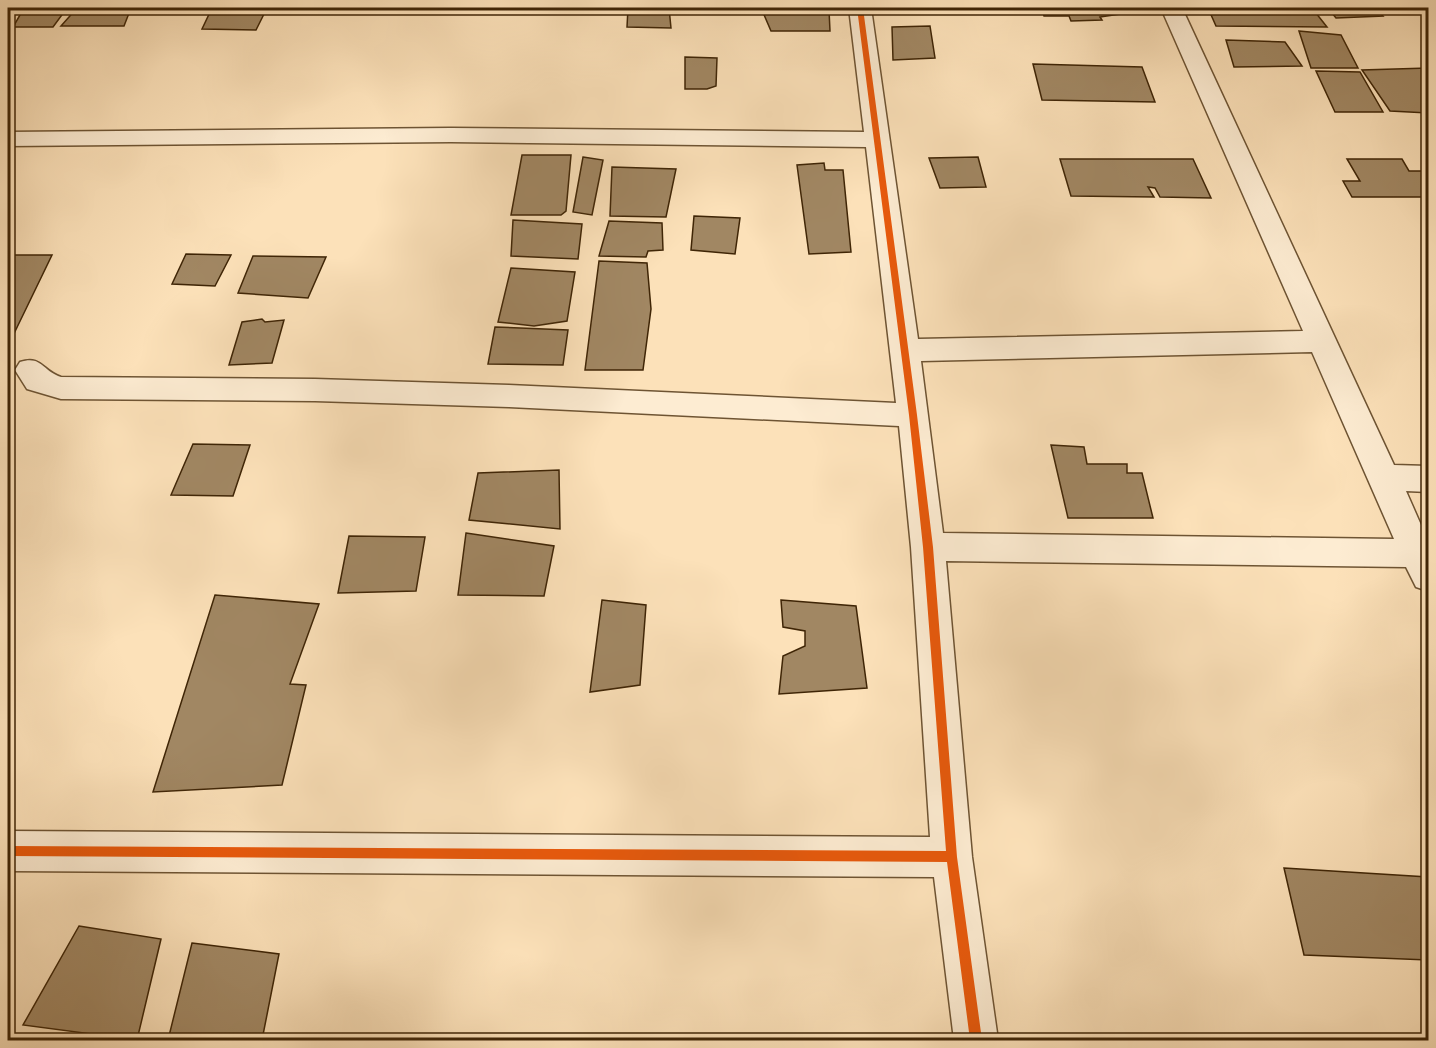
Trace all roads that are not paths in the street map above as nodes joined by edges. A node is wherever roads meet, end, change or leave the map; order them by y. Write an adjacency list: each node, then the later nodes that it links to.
1 (860, 8): 4 (street)
2 (1172, 8): 5 (street)
3 (8, 139): 4 (street)
4 (877, 140): 6 (street)
5 (1322, 341): 6 (street); 9 (street)
6 (905, 350): 8 (street)
7 (30, 370): 8 (street)
8 (913, 416): 11 (street)
9 (1384, 478): 10 (street); 12 (street)
10 (1428, 479)
11 (928, 547): 12 (street); 14 (street)
12 (1423, 565)
13 (8, 851): 14 (street)
14 (952, 857): 15 (street)
15 (976, 1041)

